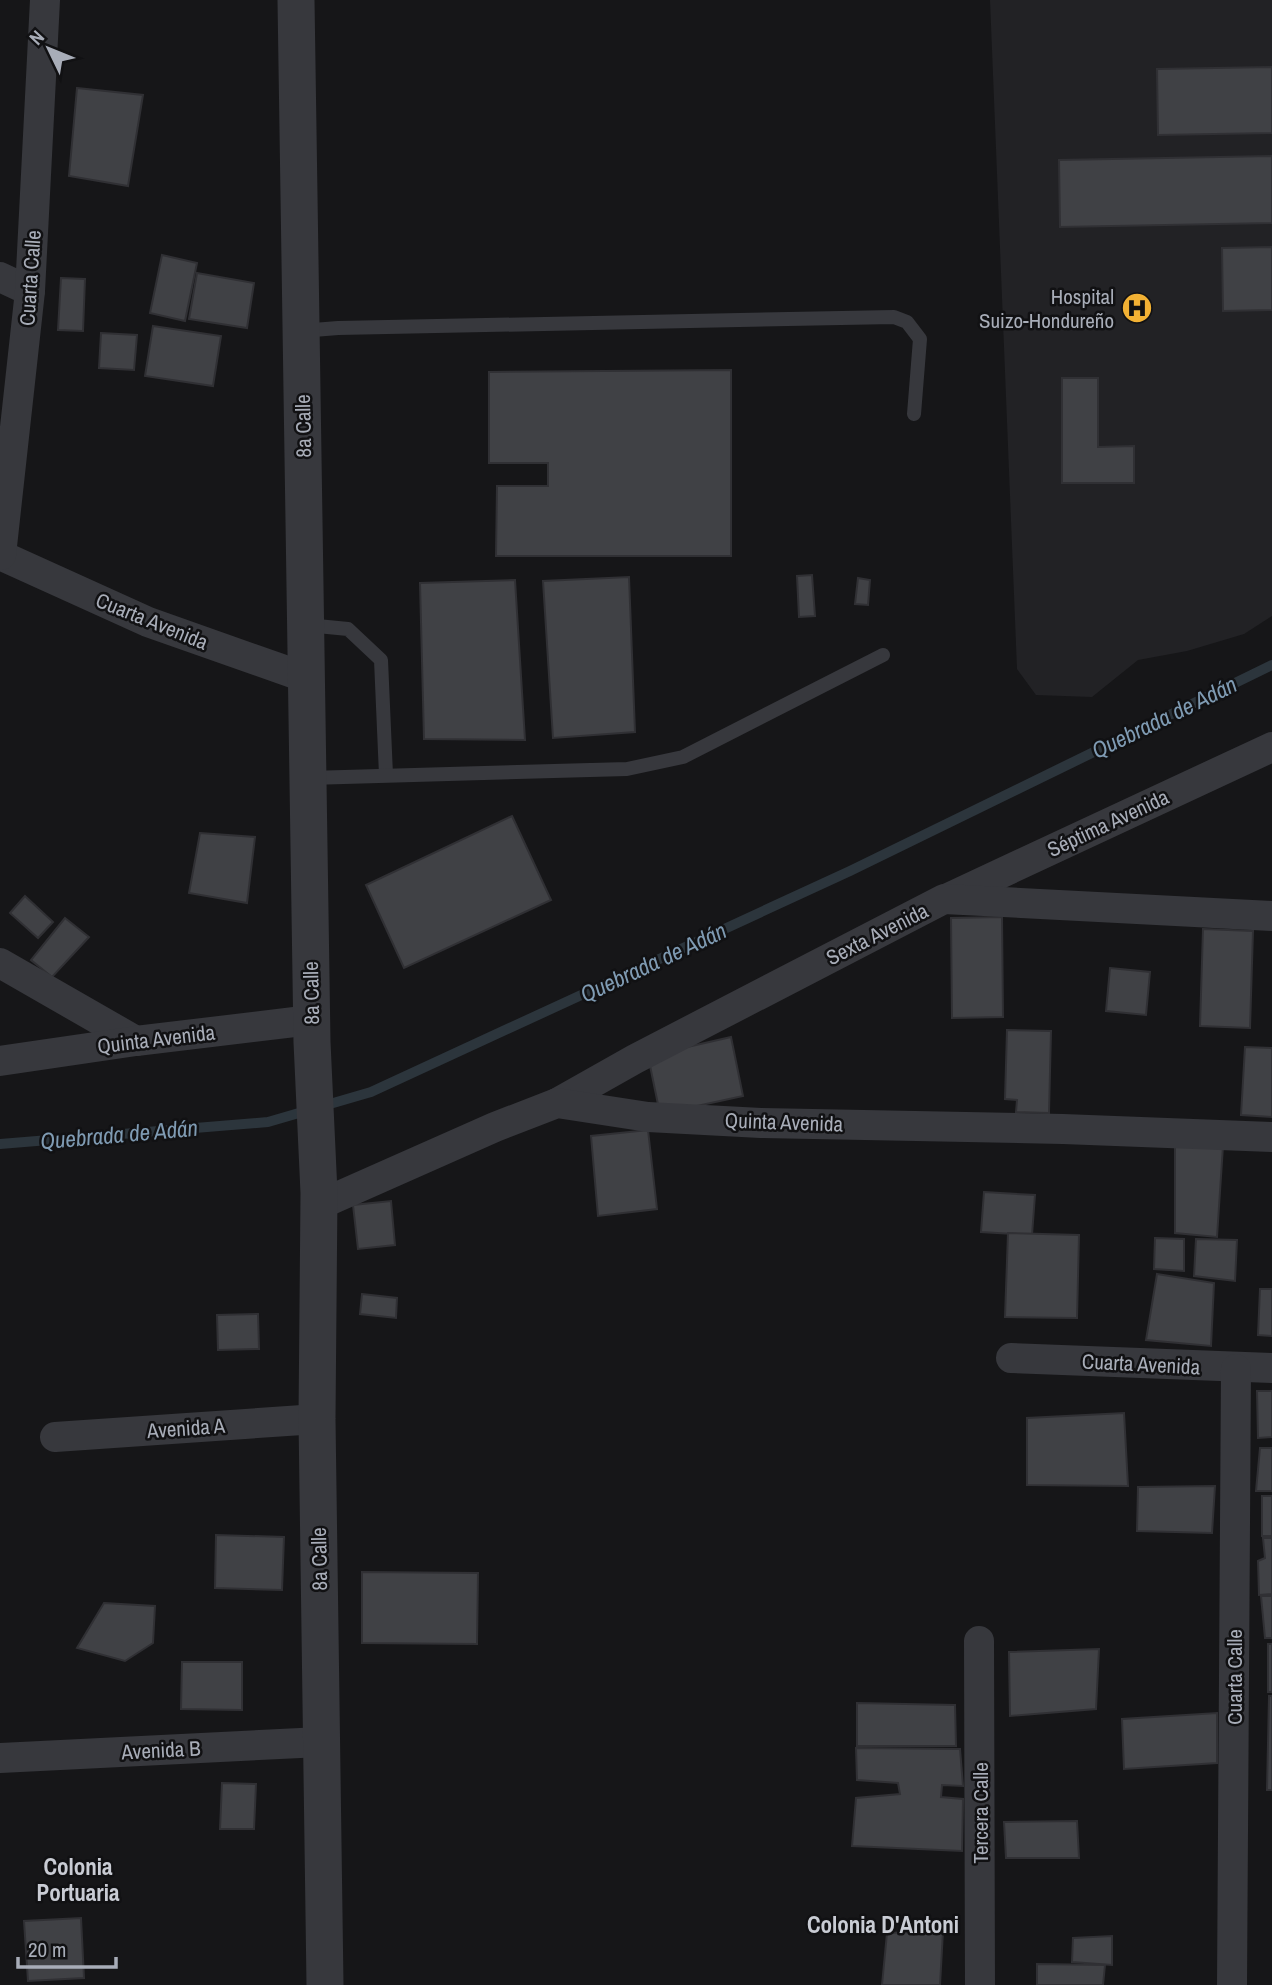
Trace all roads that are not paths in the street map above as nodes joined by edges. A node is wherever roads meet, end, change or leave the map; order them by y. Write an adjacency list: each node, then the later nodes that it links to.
1 (46, 0): 4 (street, Cuarta Calle)
2 (296, 0): 5 (street, 8a Calle)
3 (0, 277): 4 (street)
4 (30, 291): 7 (street, Cuarta Calle)
5 (301, 331): 6 (lane); 8 (street, 8a Calle)
6 (914, 414)
7 (0, 555): 10 (street, Cuarta Avenida)
8 (307, 625): 10 (street, 8a Calle); 12 (lane)
9 (884, 655): 12 (lane)
10 (307, 678): 13 (street, 8a Calle)
11 (1272, 747): 14 (street, Séptima Avenida)
12 (386, 775): 13 (lane)
13 (308, 778): 17 (street, 8a Calle)
14 (944, 900): 15 (street, Sexta Avenida); 20 (street, Sexta Avenida)
15 (1272, 916)
16 (0, 963): 18 (street)
17 (312, 1031): 18 (street, Quinta Avenida); 22 (street, 8a Calle)
18 (136, 1041): 19 (street, Quinta Avenida)
19 (0, 1061)
20 (556, 1103): 21 (street, Quinta Avenida); 22 (street)
21 (1272, 1137)
22 (319, 1199): 26 (street, 8a Calle)
23 (1011, 1358): 24 (street, Cuarta Avenida)
24 (1236, 1368): 25 (street, Cuarta Avenida); 33 (street, Cuarta Calle)
25 (1272, 1368)
26 (317, 1419): 27 (street, Avenida A); 29 (street, 8a Calle)
27 (55, 1437)
28 (979, 1641): 32 (street, Tercera Calle)
29 (321, 1742): 30 (street, Avenida B); 31 (street, 8a Calle)
30 (0, 1758)
31 (325, 1985)
32 (980, 1985)
33 (1232, 1985)

